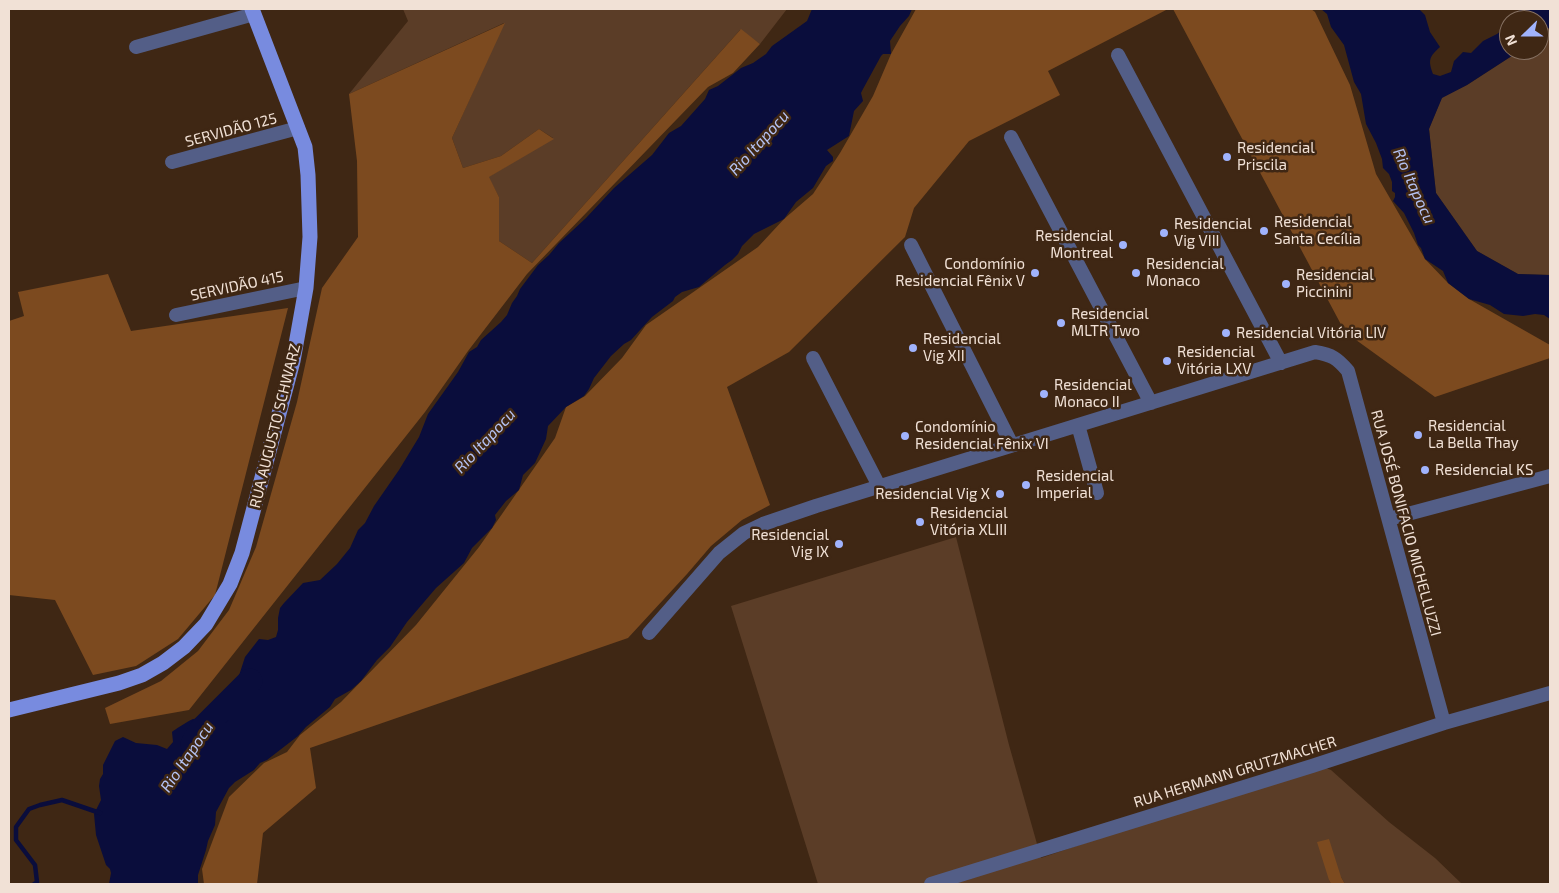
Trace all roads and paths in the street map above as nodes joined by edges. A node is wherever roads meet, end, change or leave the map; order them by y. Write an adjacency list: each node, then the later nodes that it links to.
1 (253, 11): 2 (street); 4 (main road, RUA AUGUSTO SCHWARZ)
2 (136, 47)
3 (1118, 55): 11 (street)
4 (300, 132): 6 (street, SERVIDÃO 125); 8 (main road, RUA AUGUSTO SCHWARZ)
5 (1011, 137): 12 (street)
6 (178, 164)
7 (911, 245): 14 (street)
8 (306, 288): 9 (street, SERVIDÃO 415); 21 (main road, RUA AUGUSTO SCHWARZ)
9 (176, 315)
10 (813, 358): 16 (street)
11 (1281, 363): 12 (street); 18 (street, RUA JOSÉ BONIFACIO MICHELLUZZI)
12 (1151, 402): 13 (street)
13 (1078, 425): 14 (street); 17 (street)
14 (1012, 445): 16 (street)
15 (1550, 476): 18 (street)
16 (879, 486): 19 (street)
17 (1097, 493)
18 (1389, 518): 22 (street, RUA JOSÉ BONIFACIO MICHELLUZZI)
19 (649, 632)
20 (1550, 693): 22 (street, RUA HERMANN GRUTZMACHER)
21 (9, 710)
22 (1444, 722): 23 (street, RUA HERMANN GRUTZMACHER)
23 (931, 884)

